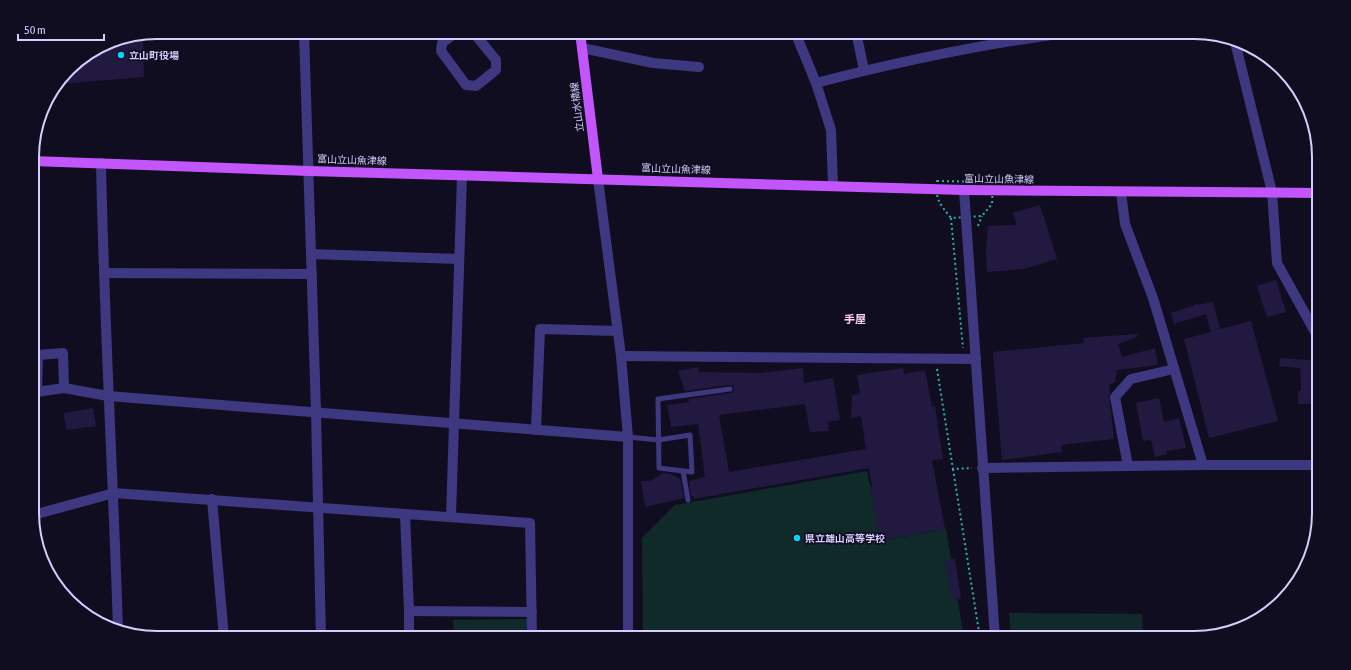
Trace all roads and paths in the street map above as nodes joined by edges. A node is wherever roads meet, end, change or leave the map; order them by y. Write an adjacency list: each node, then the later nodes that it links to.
1 (304, 39): 15 (street)
2 (447, 39): 3 (street)
3 (479, 39)
4 (581, 39): 9 (main road, 立山水橋線)
5 (798, 39): 12 (street)
6 (857, 39): 11 (street)
7 (1004, 39): 11 (street)
8 (1236, 47): 21 (street)
9 (582, 48): 10 (street); 17 (main road, 立山水橋線)
10 (699, 67)
11 (864, 70): 12 (street)
12 (816, 83): 18 (street)
13 (39, 161): 14 (main road, 富山立山魚津線)
14 (101, 163): 15 (main road, 富山立山魚津線); 25 (street)
15 (309, 171): 16 (main road, 富山立山魚津線); 23 (street)
16 (462, 176): 17 (main road, 富山立山魚津線); 24 (street)
17 (598, 179): 18 (main road, 富山立山魚津線); 28 (street)
18 (833, 186): 19 (main road, 富山立山魚津線)
19 (964, 190): 20 (main road, 富山立山魚津線); 31 (street)
20 (1121, 192): 21 (main road, 富山立山魚津線); 32 (street)
21 (1272, 192): 22 (main road, 富山立山魚津線); 27 (street)
22 (1312, 193)
23 (311, 254): 24 (street); 26 (street)
24 (459, 259): 37 (street)
25 (104, 273): 26 (street); 35 (street)
26 (312, 274): 36 (street)
27 (1312, 328)
28 (618, 331): 29 (street); 38 (street)
29 (622, 356): 30 (street); 39 (street)
30 (935, 358): 31 (street); 45 (path)
31 (976, 359): 44 (street)
32 (1174, 369): 41 (street); 43 (street)
33 (64, 388): 35 (street)
34 (730, 389): 40 (lane)
35 (108, 396): 36 (street); 47 (street)
36 (316, 412): 37 (street); 50 (street)
37 (454, 423): 38 (street); 53 (street)
38 (536, 430): 39 (street)
39 (628, 437): 40 (lane); 61 (street)
40 (658, 440): 46 (lane); 46 (lane)
41 (1203, 465): 42 (street); 43 (street)
42 (1312, 465)
43 (1128, 466): 44 (street)
44 (978, 468): 45 (path); 63 (street)
45 (953, 469): 62 (path)
46 (683, 471): 49 (lane)
47 (114, 493): 48 (street); 51 (street); 56 (street)
48 (212, 499): 50 (street); 57 (street)
49 (688, 500)
50 (318, 507): 52 (street); 58 (street)
51 (39, 513)
52 (405, 514): 53 (street); 54 (street)
53 (451, 516): 55 (street)
54 (409, 611): 55 (street); 59 (street)
55 (532, 612): 60 (street)
56 (118, 624)
57 (223, 631)
58 (321, 631)
59 (409, 631)
60 (532, 631)
61 (628, 631)
62 (979, 631)
63 (994, 631)

